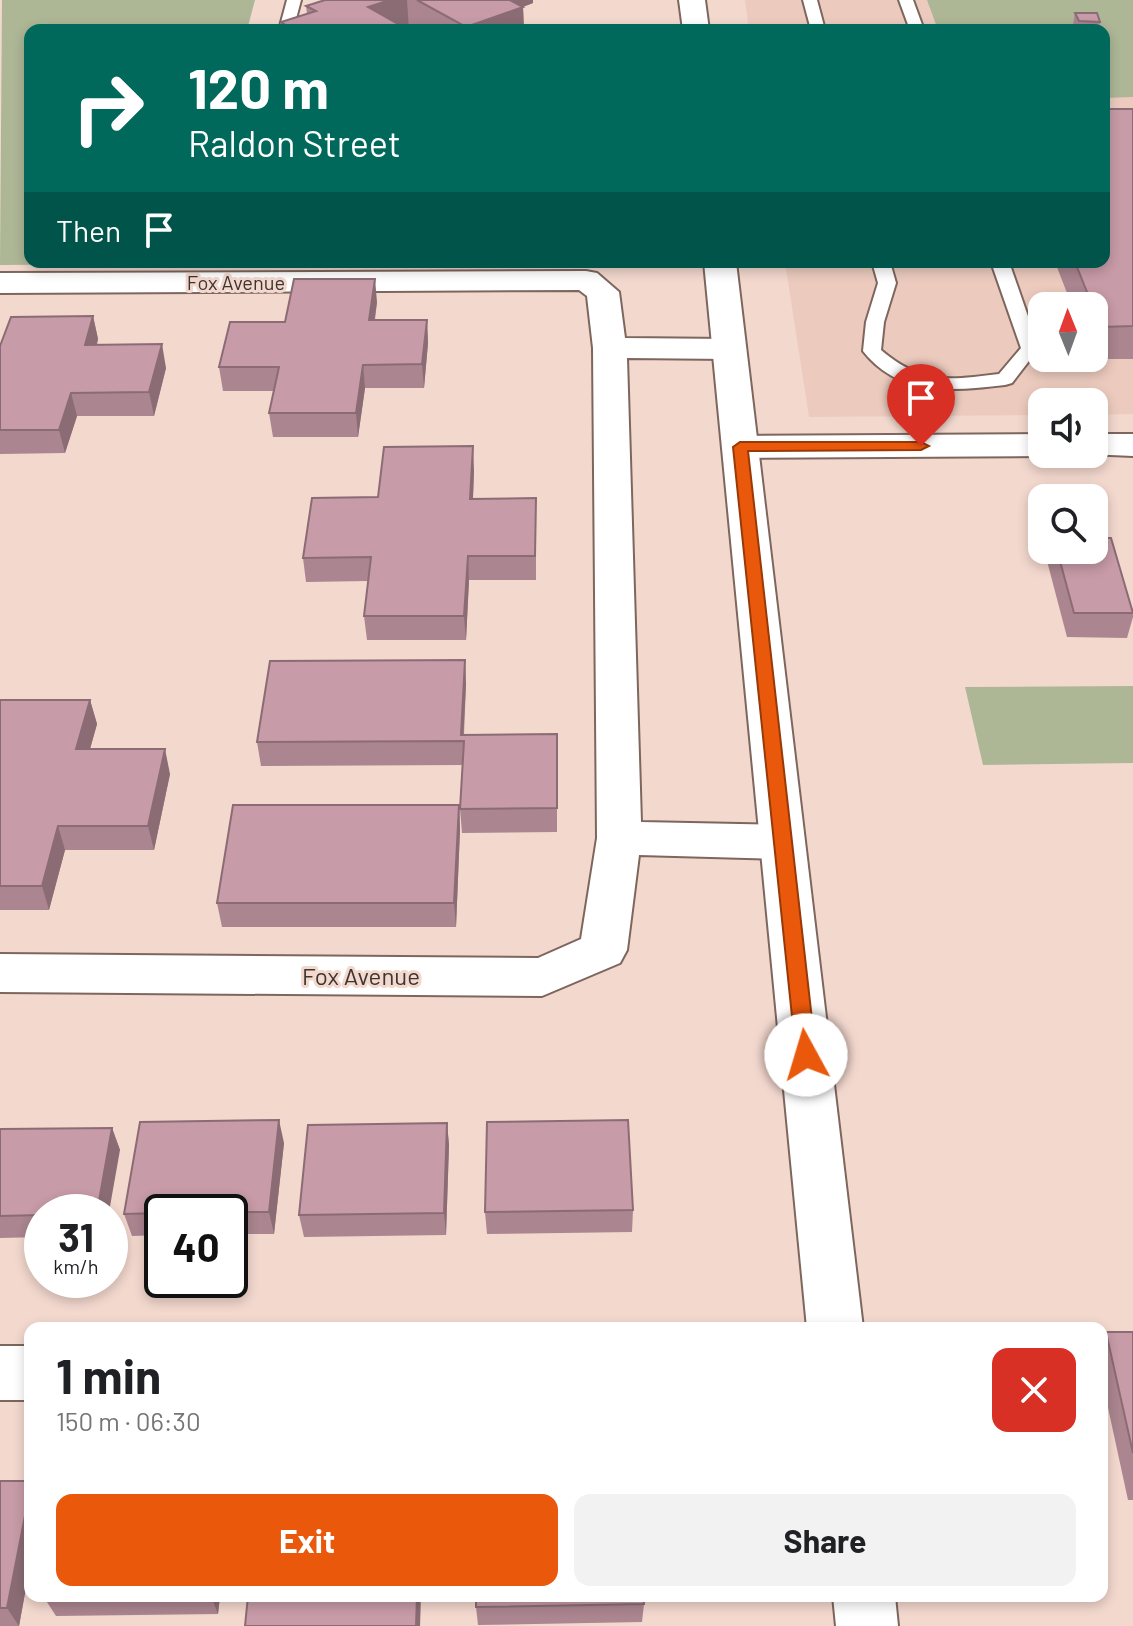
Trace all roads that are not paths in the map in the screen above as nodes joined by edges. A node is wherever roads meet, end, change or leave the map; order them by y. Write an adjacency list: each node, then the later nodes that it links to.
1 (294, 0): 5 (lane)
2 (692, 0): 6 (street)
3 (810, 0): 7 (lane)
4 (906, 0): 8 (lane)
5 (288, 24)
6 (695, 24)
7 (816, 24)
8 (915, 24)
9 (721, 268): 14 (street)
10 (883, 268): 11 (lane)
11 (1002, 268)
12 (0, 283): 13 (street, Fox Avenue)
13 (610, 348): 14 (street); 19 (street, Fox Avenue)
14 (729, 349): 18 (street)
15 (1028, 445): 18 (street)
16 (1108, 445): 17 (street)
17 (1133, 445)
18 (740, 447): 20 (street)
19 (619, 838): 20 (street); 21 (street, Fox Avenue)
20 (783, 842): 22 (street)
21 (0, 973)
22 (834, 1322)
23 (0, 1373): 24 (street)
24 (24, 1373)
25 (865, 1602): 26 (street)
26 (867, 1626)

